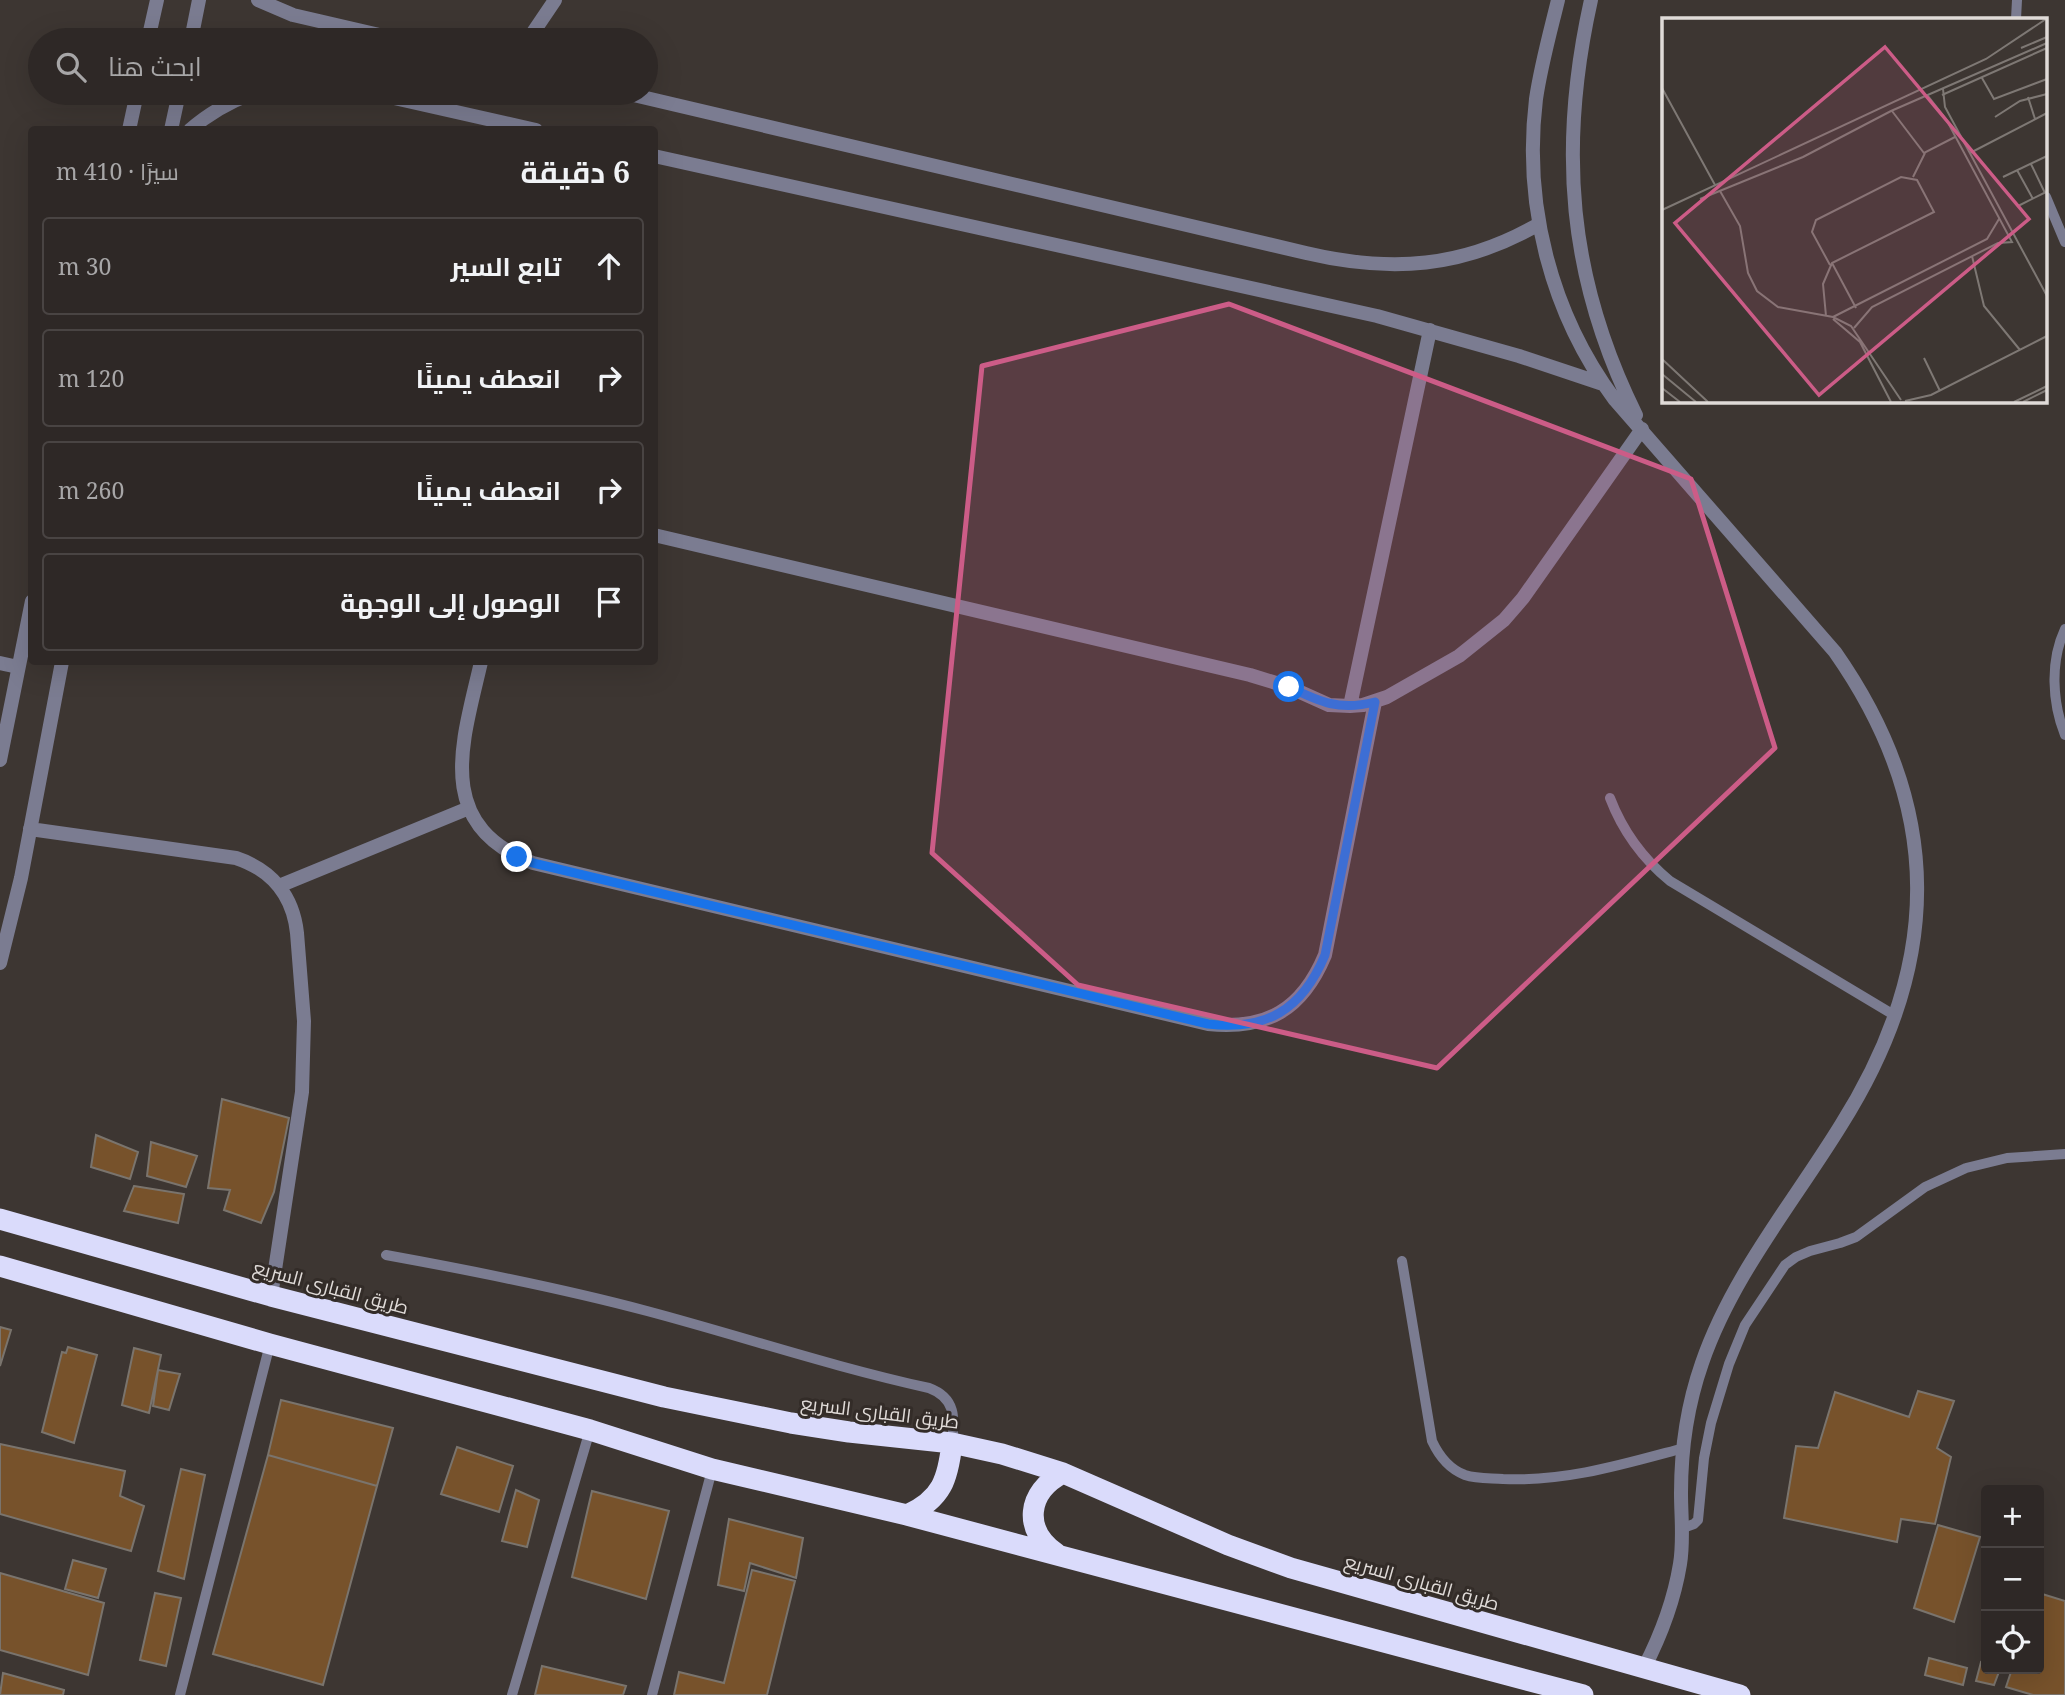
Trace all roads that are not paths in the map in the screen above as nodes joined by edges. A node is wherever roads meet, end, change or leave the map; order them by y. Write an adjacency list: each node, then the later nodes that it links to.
1 (157, 0): 9 (street)
2 (199, 0): 10 (street)
3 (258, 0): 11 (street)
4 (555, 0): 12 (street)
5 (1558, 0): 24 (street)
6 (1591, 0): 28 (street)
7 (2017, 0): 8 (lane)
8 (2016, 18)
9 (151, 28)
10 (193, 28)
11 (349, 28)
12 (536, 28)
13 (658, 101): 24 (street)
14 (135, 105): 18 (street)
15 (177, 105): 19 (street)
16 (225, 105): 20 (street)
17 (425, 105): 21 (street)
18 (131, 126)
19 (173, 126)
20 (195, 126)
21 (518, 126)
22 (658, 157): 26 (street)
23 (2048, 202): 25 (lane)
24 (1539, 224): 27 (street)
25 (2065, 242)
26 (1430, 330): 27 (street); 37 (street)
27 (1603, 384): 28 (street)
28 (1642, 429): 36 (street); 45 (street)
29 (658, 536): 37 (street)
30 (28, 620): 35 (street)
31 (2065, 629): 38 (lane)
32 (0, 663): 35 (street)
33 (61, 665): 42 (street)
34 (480, 665): 41 (street)
35 (18, 667): 39 (street)
36 (1375, 702): 37 (street); 41 (street)
37 (1350, 706)
38 (2065, 735)
39 (0, 760)
40 (1610, 798): 45 (lane)
41 (469, 808): 43 (street)
42 (30, 829): 43 (street); 44 (street)
43 (279, 886): 51 (street)
44 (0, 963)
45 (1894, 1015): 55 (street)
46 (2065, 1154): 59 (lane)
47 (0, 1219): 51 (highway, طريق القبارى السريع)
48 (386, 1255): 54 (lane)
49 (1402, 1261): 55 (lane)
50 (7, 1270): 52 (highway)
51 (271, 1296): 54 (highway, طريق القبارى السريع)
52 (270, 1344): 53 (highway); 62 (lane)
53 (590, 1430): 56 (highway); 63 (lane)
54 (952, 1443): 57 (highway, طريق القبارى السريع); 58 (highway)
55 (1684, 1448): 59 (street)
56 (712, 1469): 58 (highway); 64 (lane)
57 (1063, 1473): 60 (highway); 61 (highway, طريق القبارى السريع)
58 (907, 1515): 60 (highway)
59 (1683, 1528): 61 (street)
60 (1060, 1556): 65 (highway)
61 (1644, 1668): 66 (highway, طريق القبارى السريع)
62 (180, 1695)
63 (512, 1695)
64 (652, 1695)
65 (1584, 1695)
66 (1740, 1695)

